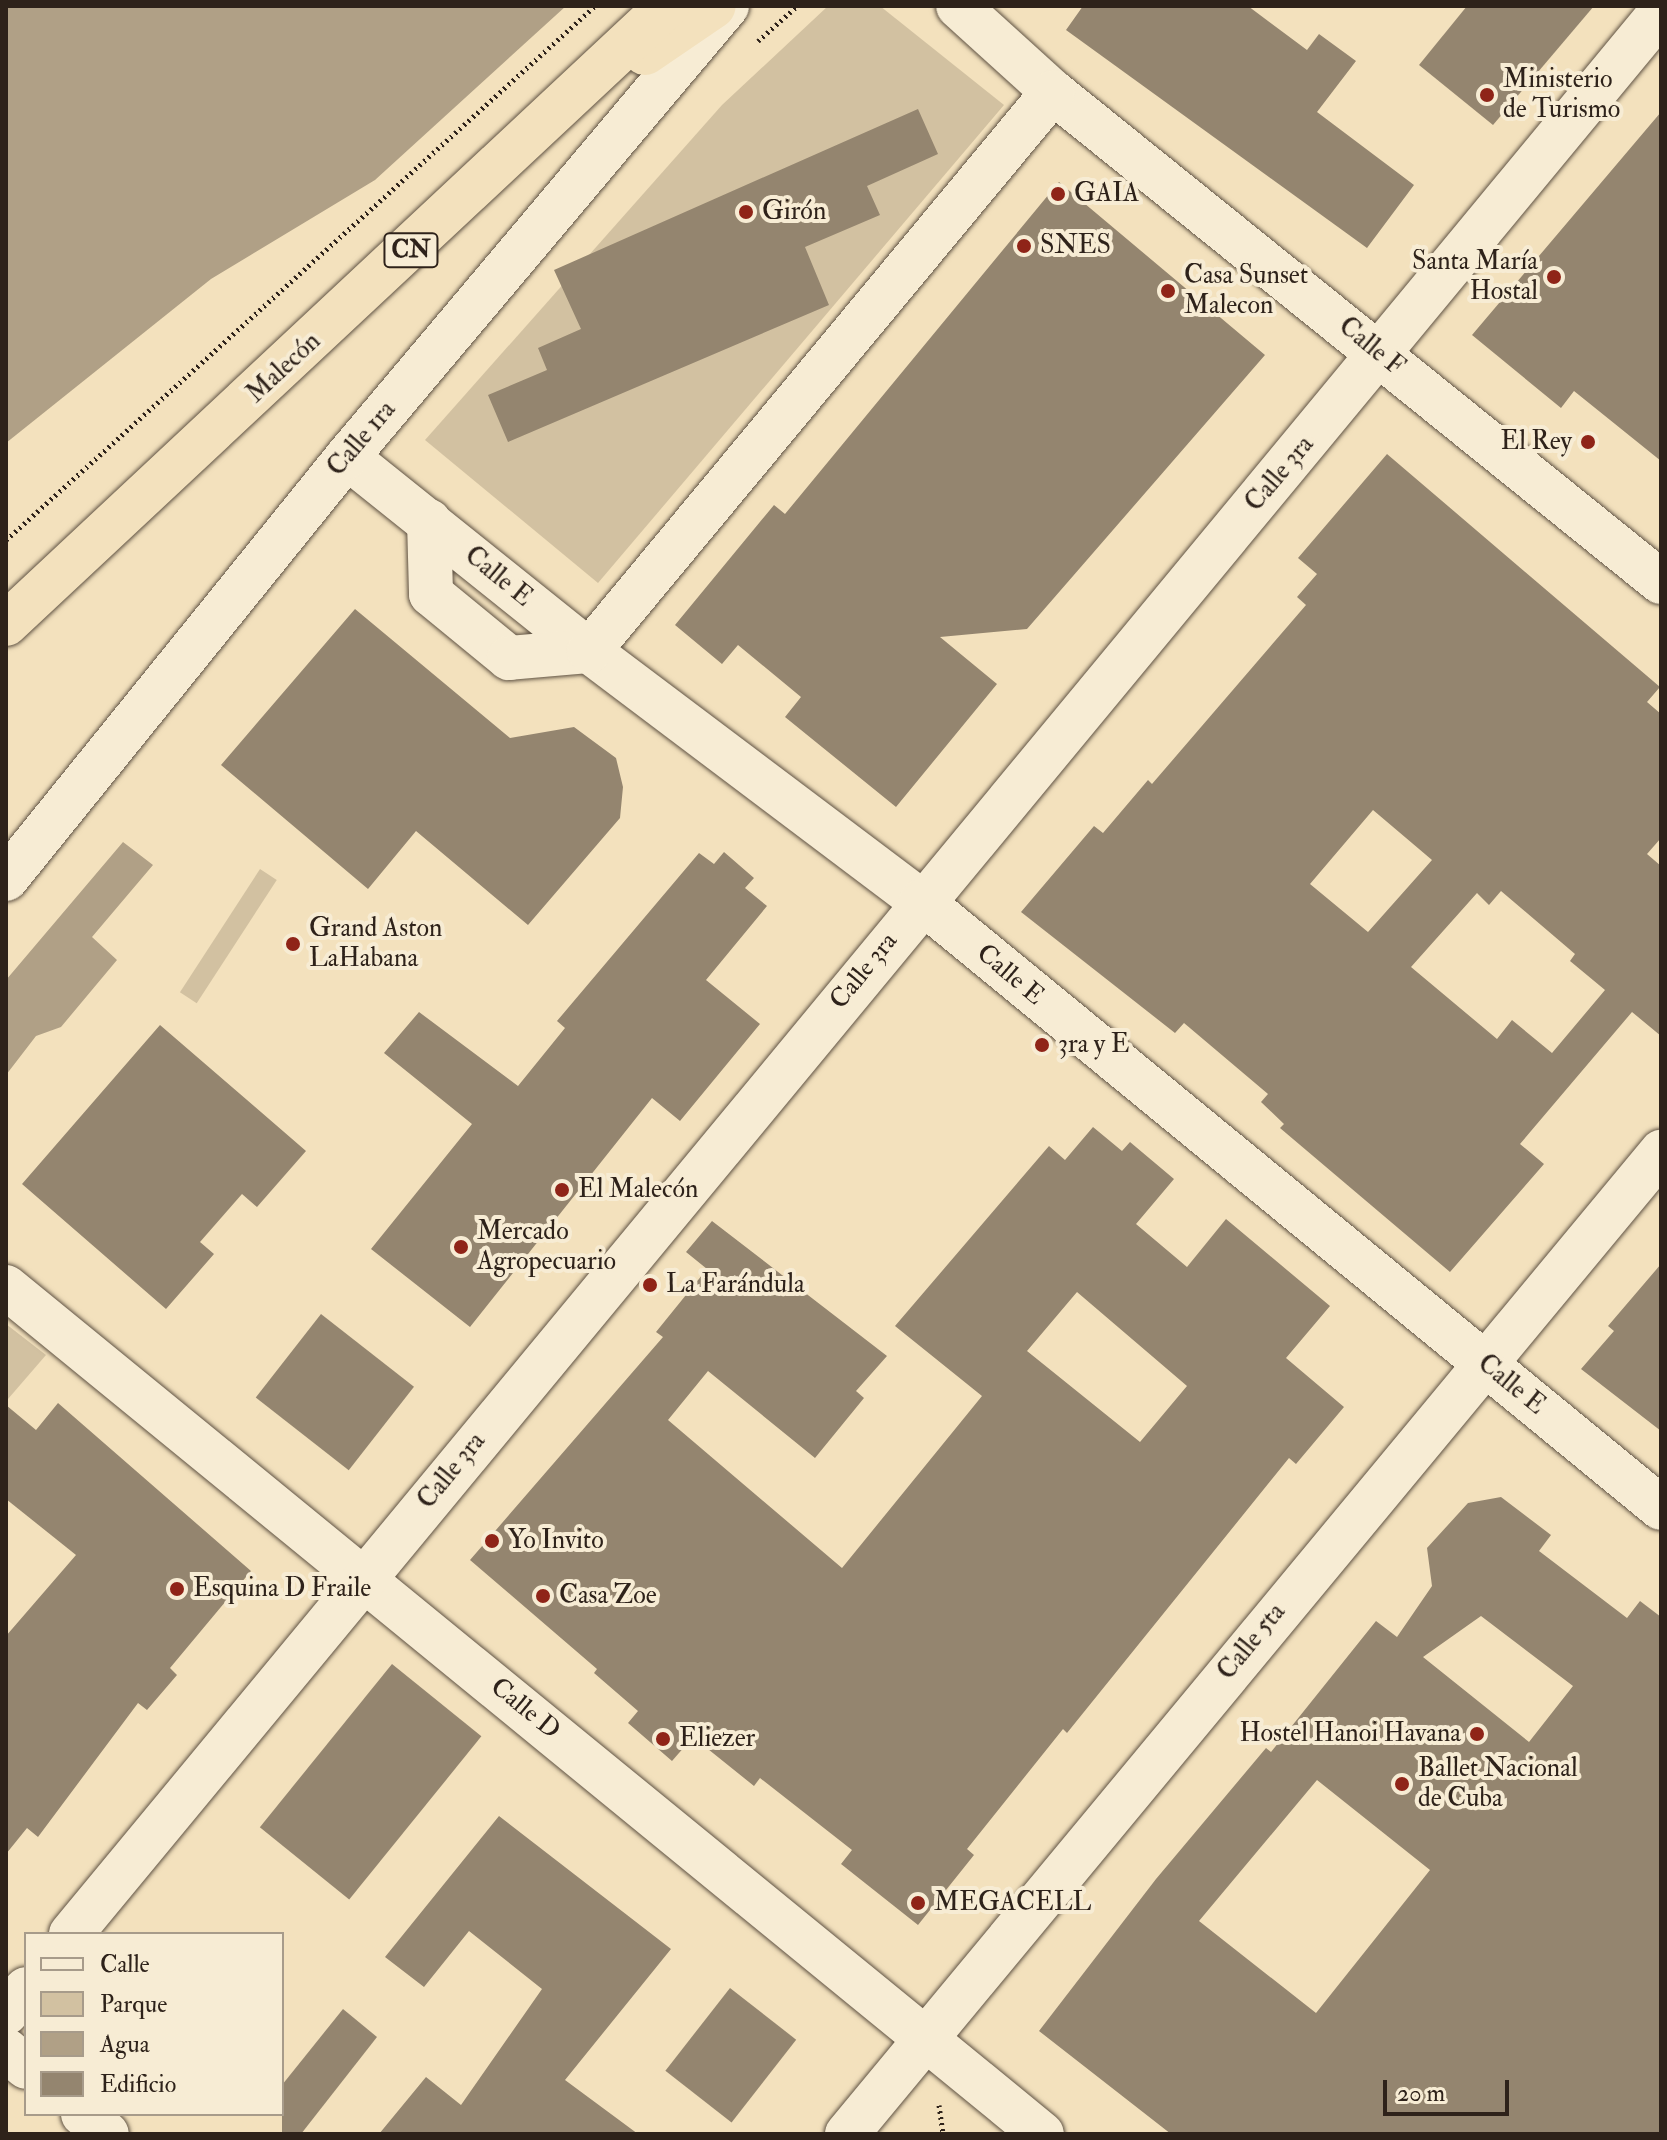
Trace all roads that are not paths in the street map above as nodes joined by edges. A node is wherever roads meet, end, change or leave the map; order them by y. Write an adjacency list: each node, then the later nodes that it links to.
1 (667, 6): 9 (highway, Malecón / CN)
2 (714, 6): 9 (highway, Malecón / CN)
3 (727, 6): 11 (street, Calle 1ra)
4 (958, 6): 7 (street, Calle F)
5 (984, 6): 7 (street, Calle F)
6 (1661, 12): 10 (street, Calle 3ra)
7 (1007, 50): 8 (street, Calle F)
8 (1053, 92): 10 (street, Calle F); 14 (street)
9 (561, 111): 13 (highway, Malecón / CN)
10 (1380, 354): 12 (street, Calle F); 16 (street, Calle 3ra)
11 (347, 457): 14 (street, Calle E); 15 (street, Calle 1ra)
12 (1661, 582)
13 (6, 624)
14 (589, 651): 16 (street, Calle E)
15 (6, 879)
16 (921, 901): 19 (street, Calle E); 21 (street, Calle 3ra)
17 (1661, 1152): 19 (street, Calle 5ta)
18 (6, 1287): 21 (street, Calle D)
19 (1482, 1361): 20 (street, Calle E); 25 (street, Calle 5ta)
20 (1661, 1508)
21 (364, 1578): 22 (street, Calle 3ra); 25 (street, Calle D)
22 (73, 1932)
23 (24, 1991): 24 (street)
24 (6, 2013)
25 (927, 2037): 30 (street, Calle 5ta); 31 (street, Calle D)
26 (6, 2050): 27 (street)
27 (24, 2065)
28 (85, 2116): 29 (street)
29 (107, 2134)
30 (847, 2134)
31 (1042, 2134)

